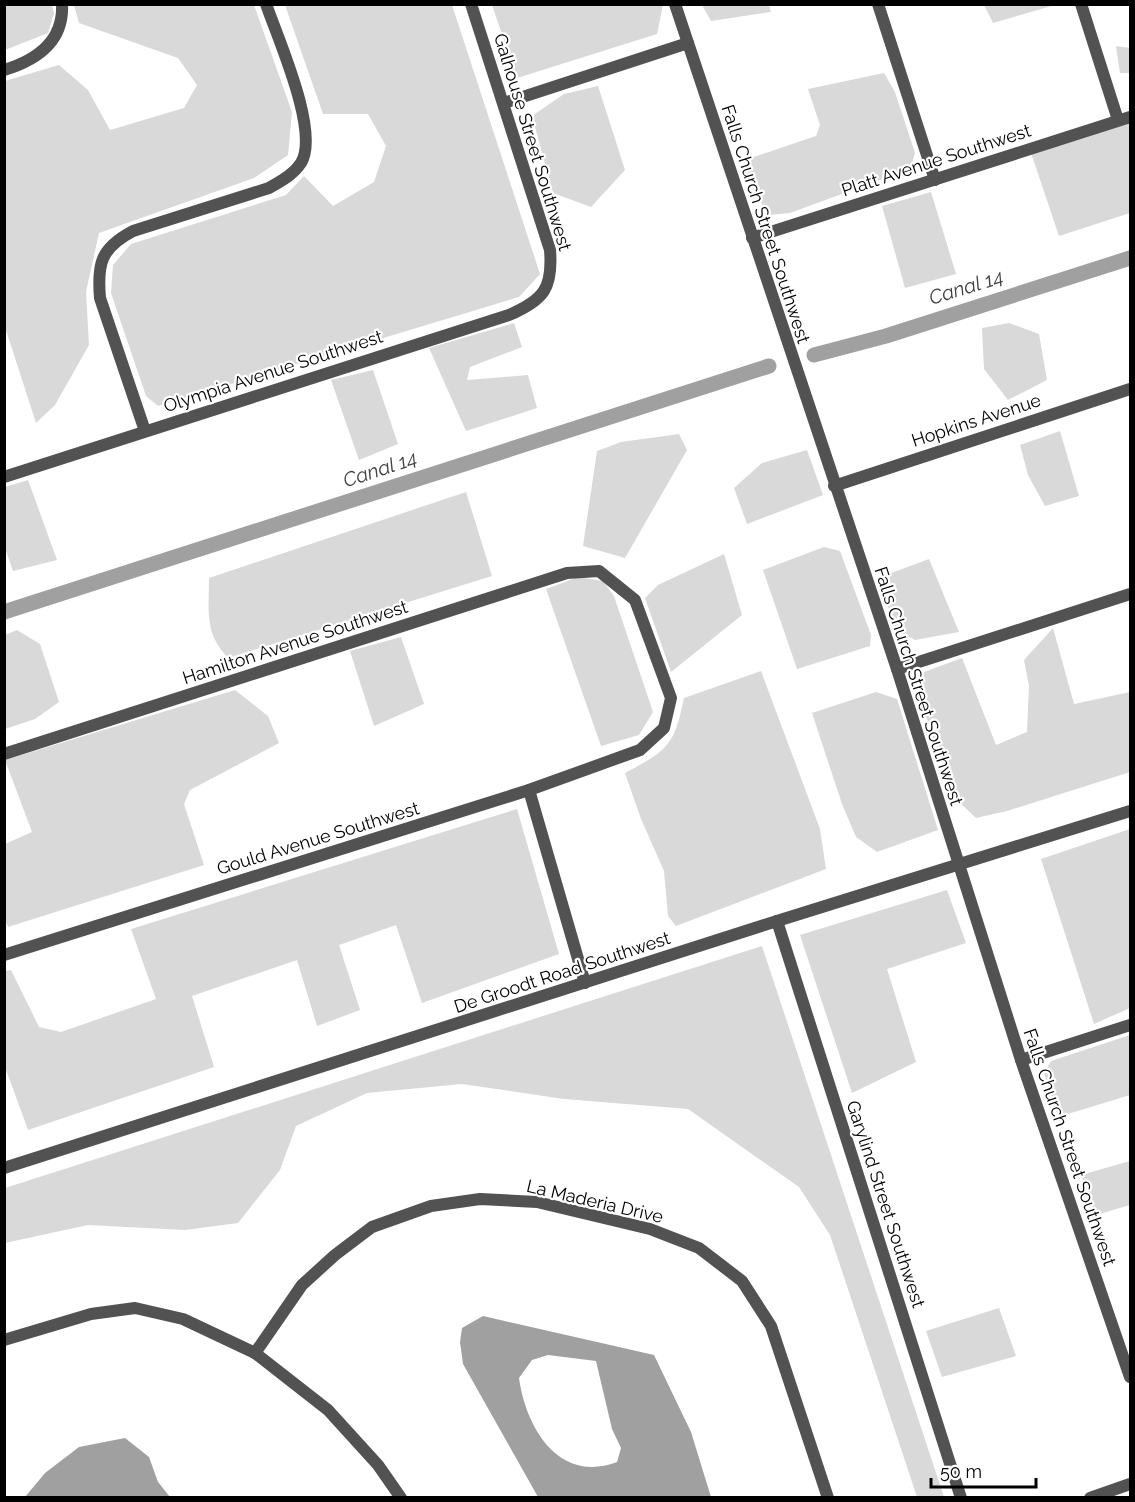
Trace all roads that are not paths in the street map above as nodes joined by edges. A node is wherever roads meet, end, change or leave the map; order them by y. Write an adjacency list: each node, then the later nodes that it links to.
1 (62, 4): 8 (street)
2 (266, 4): 15 (street)
3 (471, 4): 9 (street, Galhouse Street Southwest)
4 (675, 4): 7 (street, Falls Church Street Southwest)
5 (878, 4): 11 (street)
6 (1081, 4): 10 (street)
7 (688, 43): 9 (street); 12 (street, Falls Church Street Southwest)
8 (4, 70)
9 (504, 104): 13 (street, Galhouse Street Southwest)
10 (1125, 118): 11 (street, Platt Avenue Southwest)
11 (935, 180): 12 (street, Platt Avenue Southwest)
12 (752, 238): 17 (street, Falls Church Street Southwest)
13 (546, 290): 15 (street, Olympia Avenue Southwest)
14 (1131, 389): 17 (street, Hopkins Avenue)
15 (145, 431): 16 (street, Olympia Avenue Southwest)
16 (4, 477)
17 (834, 486): 20 (street, Falls Church Street Southwest)
18 (599, 571): 21 (street, Hamilton Avenue Southwest); 22 (street, Gould Avenue Southwest)
19 (1131, 594): 20 (street)
20 (897, 669): 24 (street, Falls Church Street Southwest)
21 (4, 754)
22 (529, 790): 26 (street, Gould Avenue Southwest); 27 (street)
23 (1131, 812): 24 (street, De Groodt Road Southwest)
24 (958, 867): 25 (street, De Groodt Road Southwest); 29 (street, Falls Church Street Southwest)
25 (777, 921): 27 (street, De Groodt Road Southwest); 37 (street, Garylind Street Southwest)
26 (4, 955)
27 (585, 983): 30 (street, De Groodt Road Southwest)
28 (1131, 1025): 29 (street)
29 (1021, 1060): 33 (street, Falls Church Street Southwest)
30 (4, 1168)
31 (4, 1340): 32 (street)
32 (255, 1353): 35 (street); 36 (street, La Maderia Drive)
33 (1131, 1377)
34 (1131, 1484): 38 (street)
35 (401, 1497)
36 (828, 1497)
37 (961, 1497)
38 (1090, 1497)

